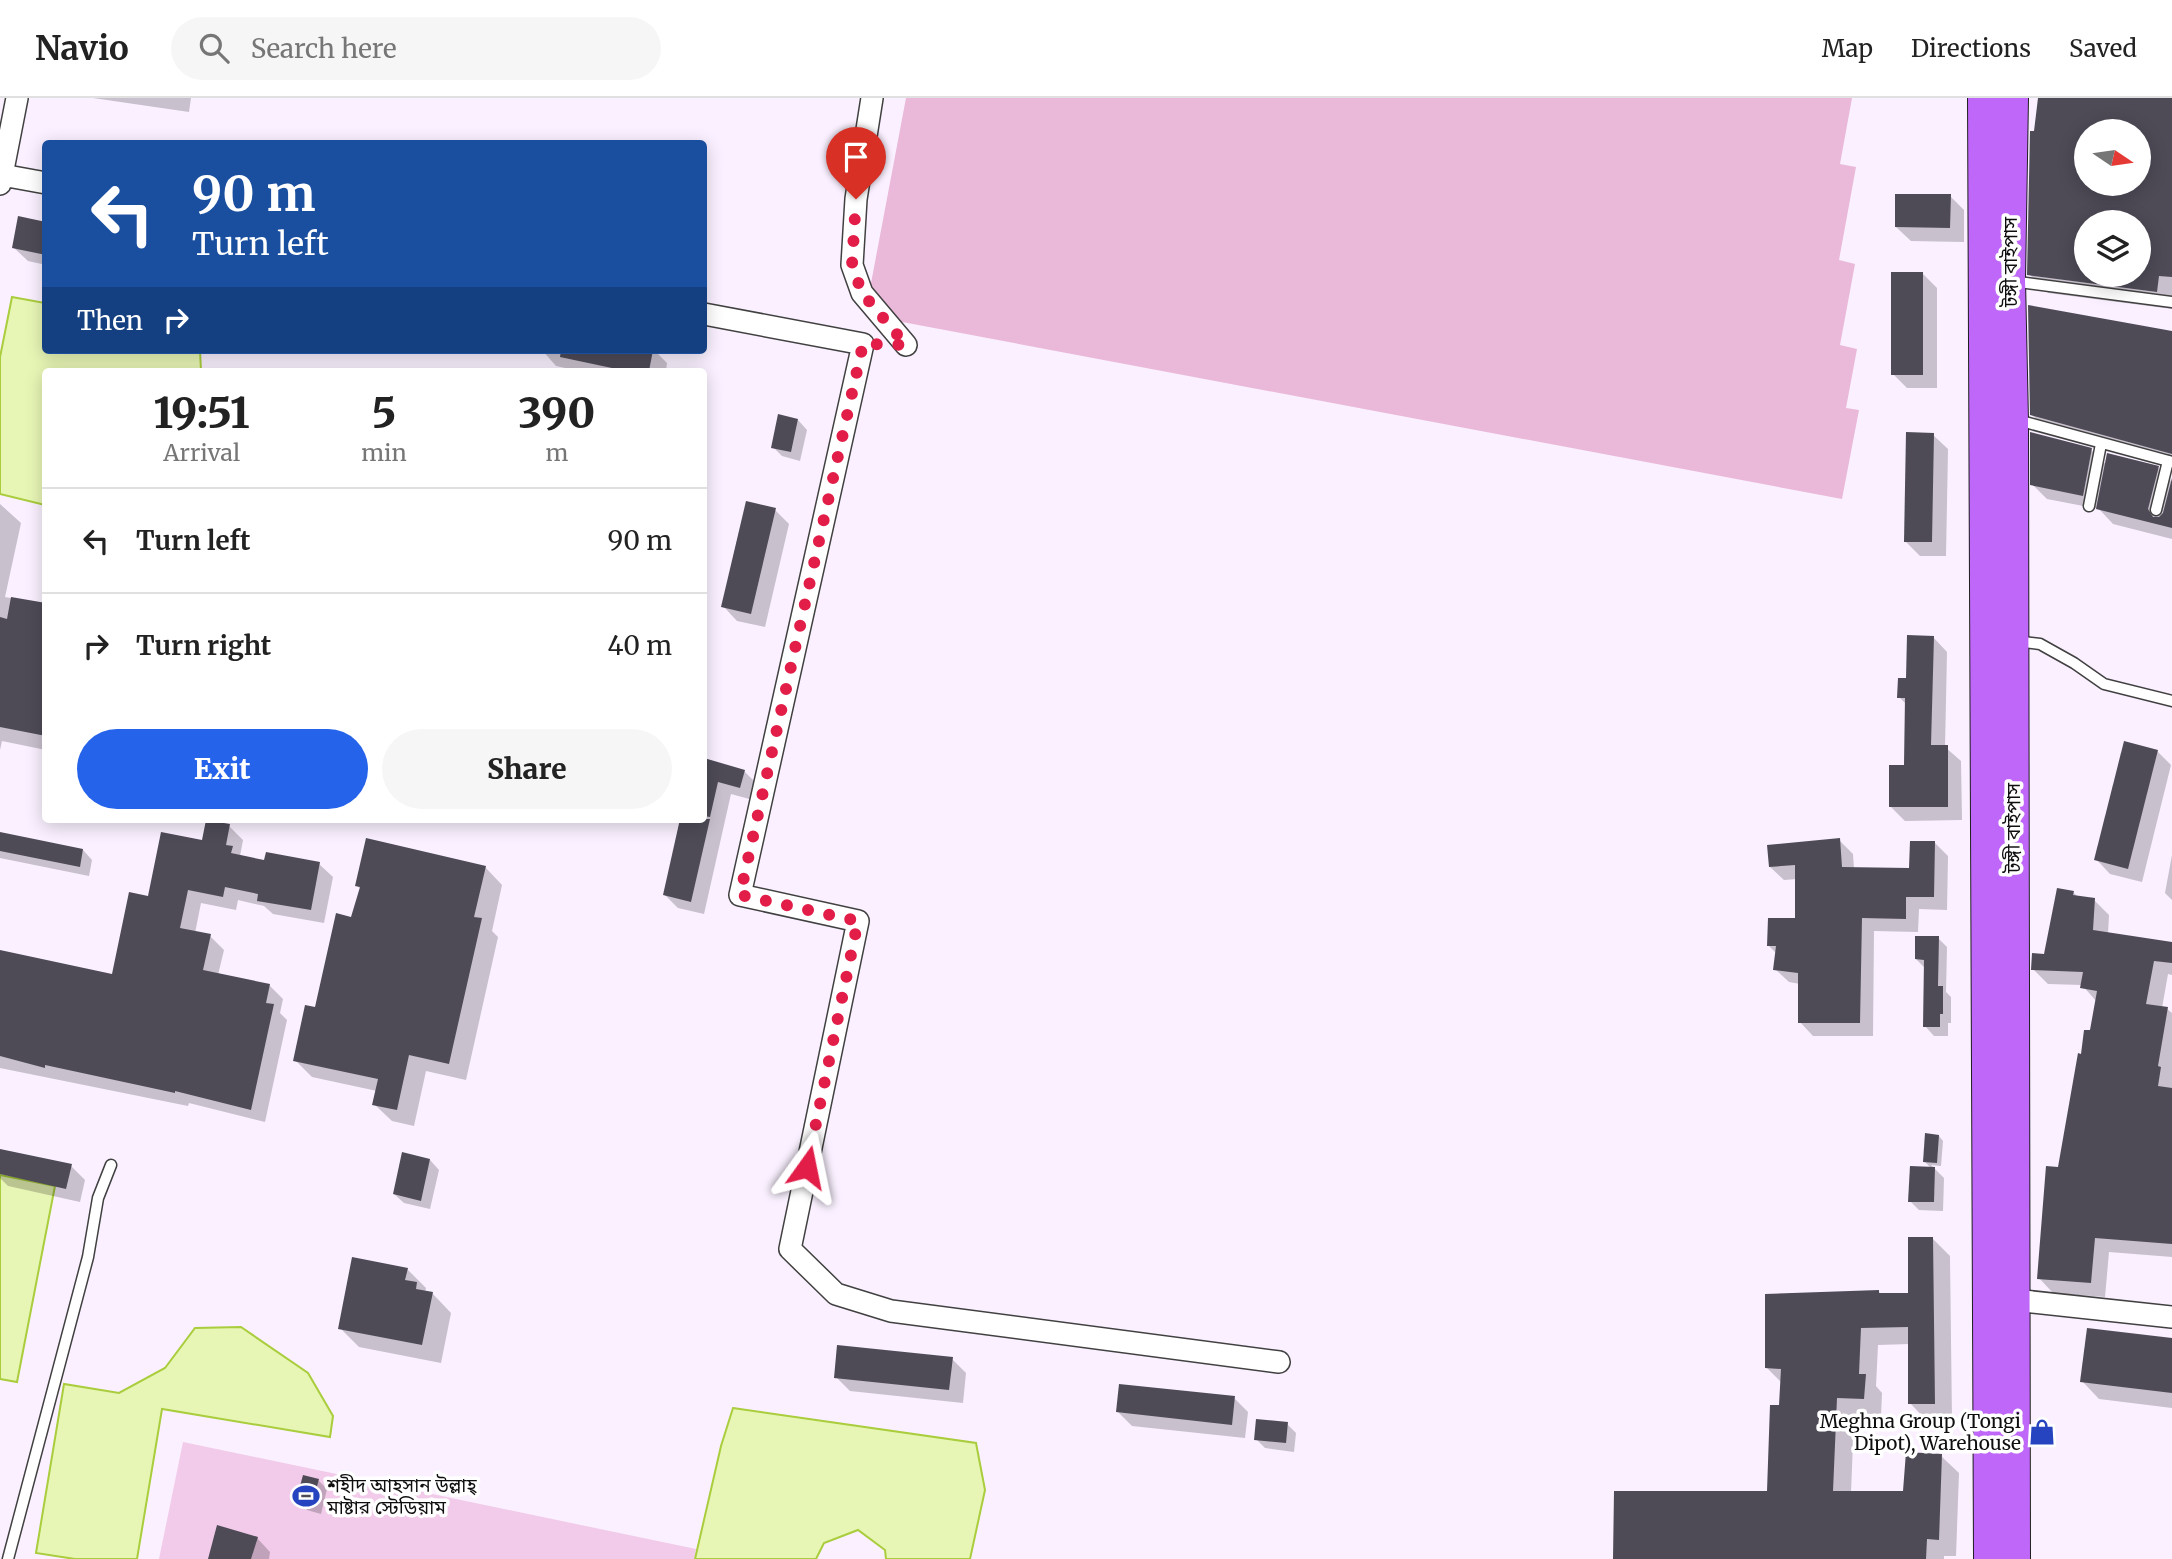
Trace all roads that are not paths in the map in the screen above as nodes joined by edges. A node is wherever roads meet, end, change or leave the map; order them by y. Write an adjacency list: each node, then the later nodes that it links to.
1 (18, 98): 5 (street)
2 (872, 98): 10 (street)
3 (1984, 98): 23 (main road)
4 (2012, 98): 7 (main road, টঙ্গী বাইপাস)
5 (1, 179): 6 (street)
6 (42, 183)
7 (2008, 280): 8 (lane); 11 (main road, টঙ্গী বাইপাস)
8 (2172, 302)
9 (707, 315): 10 (street)
10 (863, 344): 21 (street)
11 (2012, 421): 12 (lane); 16 (main road, টঙ্গী বাইপাস)
12 (2101, 444): 13 (lane); 14 (lane)
13 (2170, 461): 15 (lane)
14 (2088, 506)
15 (2156, 510)
16 (2012, 640): 17 (lane); 19 (main road, টঙ্গী বাইপাস)
17 (2172, 701)
18 (111, 1166): 22 (lane)
19 (2014, 1300): 20 (street); 24 (main road, টঙ্গী বাইপাস)
20 (2172, 1317)
21 (1279, 1362)
22 (8, 1559)
23 (1990, 1559)
24 (2014, 1559)

